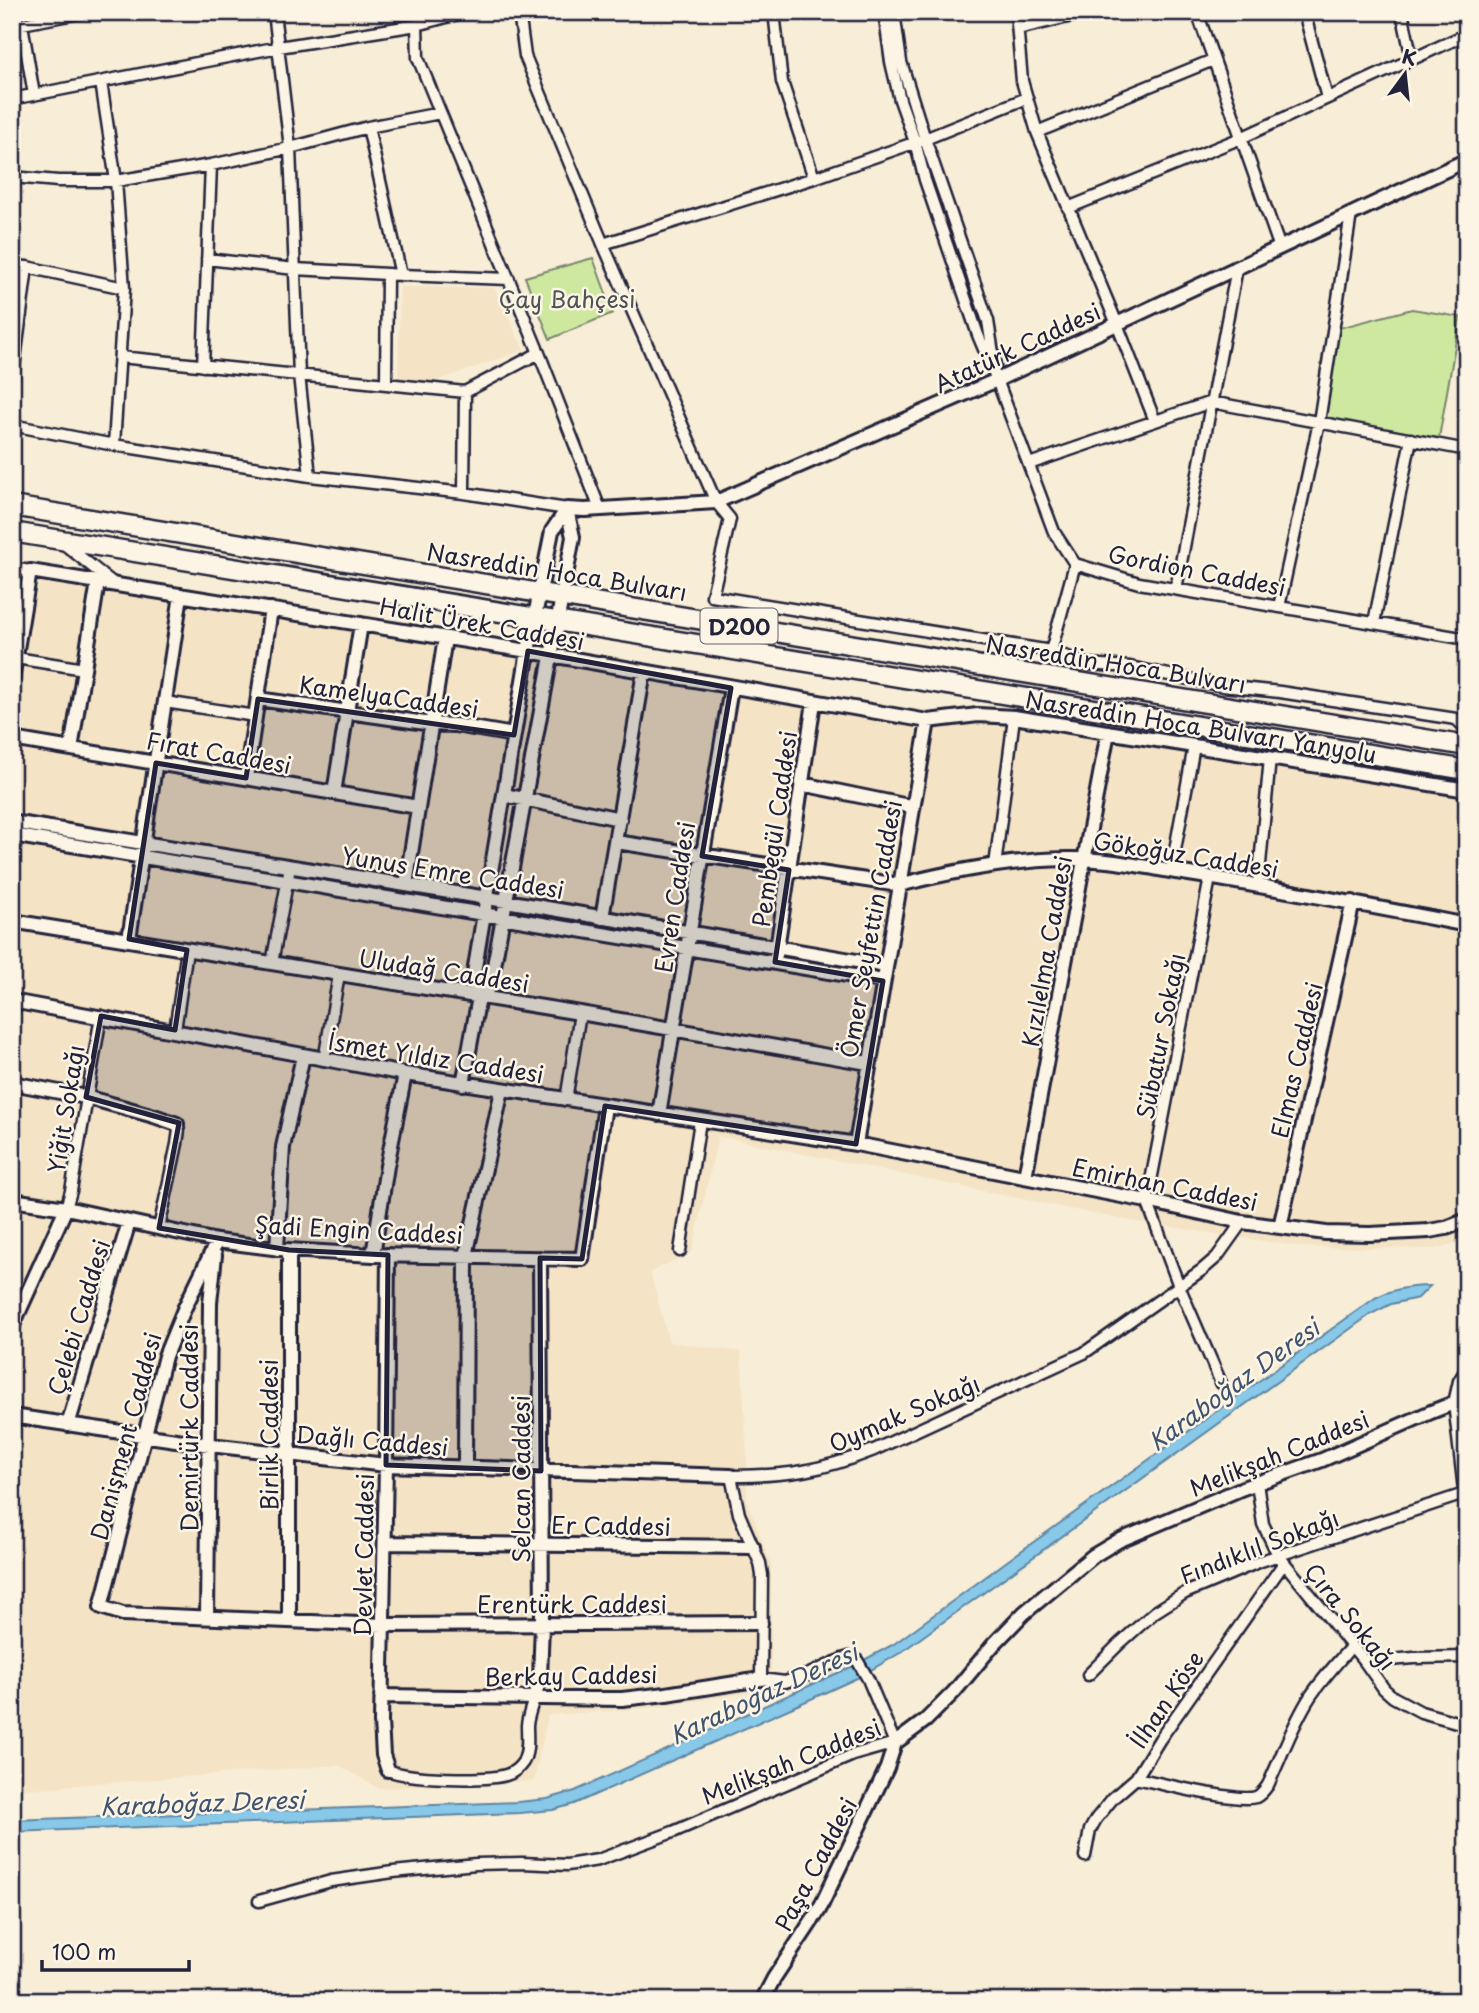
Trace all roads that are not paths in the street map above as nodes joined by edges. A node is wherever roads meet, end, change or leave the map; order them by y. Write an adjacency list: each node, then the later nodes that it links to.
1 (85, 12): 20 (street)
2 (274, 12): 16 (street)
3 (465, 12): 13 (street)
4 (519, 12): 37 (street)
5 (774, 12): 33 (street)
6 (884, 12): 28 (street)
7 (894, 12): 28 (street)
8 (1016, 12): 14 (street)
9 (1089, 12): 14 (street)
10 (1197, 12): 18 (street)
11 (1304, 12): 22 (street)
12 (1402, 12): 17 (street)
13 (417, 25): 16 (street); 24 (street)
14 (1018, 29): 21 (street)
15 (1467, 34): 17 (street)
16 (279, 47): 19 (street); 29 (street)
17 (1412, 59): 22 (street)
18 (1213, 60): 26 (street); 27 (street)
19 (101, 82): 20 (street); 34 (street)
20 (34, 95): 23 (street)
21 (1027, 98): 26 (street); 28 (street)
22 (1327, 98): 27 (street)
23 (12, 99)
24 (440, 113): 25 (street); 46 (street)
25 (368, 127): 29 (street); 45 (street)
26 (1038, 132): 35 (street)
27 (1241, 138): 35 (street); 38 (street)
28 (920, 141): 33 (street); 53 (street, Gordion Caddesi)
29 (290, 148): 31 (street); 43 (street)
30 (1467, 160): 36 (street, Atatürk Caddesi)
31 (211, 165): 34 (street); 39 (street)
32 (12, 177): 34 (street)
33 (814, 178): 37 (street)
34 (116, 181): 47 (street)
35 (1068, 208): 48 (street)
36 (1352, 214): 38 (street, Atatürk Caddesi); 59 (street)
37 (603, 244): 67 (street)
38 (1280, 248): 42 (street, Atatürk Caddesi)
39 (207, 260): 43 (street); 51 (street)
40 (12, 266): 41 (street)
41 (27, 267): 47 (street); 54 (street)
42 (1237, 268): 48 (street, Atatürk Caddesi); 57 (street)
43 (295, 270): 44 (street); 52 (street)
44 (387, 274): 45 (street); 55 (street)
45 (401, 275): 46 (street)
46 (509, 279): 49 (street)
47 (124, 288): 50 (street)
48 (1117, 324): 53 (street, Atatürk Caddesi); 58 (street)
49 (539, 353): 56 (street); 70 (street)
50 (120, 357): 51 (street); 62 (street)
51 (202, 366): 52 (street)
52 (299, 375): 55 (street); 65 (street)
53 (997, 380): 64 (street, Gordion Caddesi); 67 (street, Atatürk Caddesi)
54 (12, 383)
55 (386, 383): 56 (street)
56 (465, 392): 66 (street)
57 (1211, 402): 58 (street); 59 (street); 78 (street)
58 (1155, 421): 64 (street)
59 (1319, 422): 61 (street); 82 (street)
60 (12, 425): 62 (street)
61 (1411, 439): 63 (street); 86 (street)
62 (114, 444): 65 (street)
63 (1467, 450)
64 (1029, 464): 73 (street, Gordion Caddesi)
65 (310, 476): 66 (street)
66 (464, 493): 69 (street)
67 (716, 502): 70 (street, Atatürk Caddesi); 91 (street)
68 (12, 506): 79 (highway, Nasreddin Hoca Bulvarı / D200)
69 (567, 509): 70 (street, Atatürk Caddesi); 79 (street); 81 (street)
70 (600, 509)
71 (12, 532): 72 (highway, D200)
72 (58, 539): 77 (street); 84 (highway, D200)
73 (1075, 564): 78 (street, Gordion Caddesi); 91 (street)
74 (12, 568): 75 (street)
75 (30, 571): 76 (street, Halit Ürek Caddesi); 93 (street)
76 (98, 582): 77 (street, Halit Ürek Caddesi); 94 (street)
77 (114, 584): 80 (street, Halit Ürek Caddesi)
78 (1176, 589): 82 (street, Gordion Caddesi)
79 (540, 593): 81 (highway, Nasreddin Hoca Bulvarı / D200); 84 (street)
80 (181, 595): 83 (street, Halit Ürek Caddesi); 99 (street)
81 (561, 597): 85 (street); 109 (highway, Nasreddin Hoca Bulvarı / D200)
82 (1279, 607): 86 (street, Gordion Caddesi)
83 (271, 610): 87 (street, Halit Ürek Caddesi); 98 (street)
84 (535, 617): 85 (highway, D200); 90 (street)
85 (557, 621): 92 (street); 114 (highway, D200)
86 (1374, 623): 89 (street, Gordion Caddesi)
87 (361, 624): 88 (street, Halit Ürek Caddesi); 101 (street)
88 (445, 638): 90 (street, Halit Ürek Caddesi); 105 (street)
89 (1467, 639)
90 (528, 651): 92 (street, Halit Ürek Caddesi); 107 (street)
91 (1051, 651): 109 (street)
92 (550, 655): 95 (street, Halit Ürek Caddesi); 120 (street)
93 (16, 658): 94 (street); 96 (street)
94 (84, 669): 111 (street)
95 (644, 672): 97 (street, Halit Ürek Caddesi); 123 (street)
96 (12, 679)
97 (731, 688): 100 (street, Halit Ürek Caddesi); 128 (street, Evren Caddesi)
98 (258, 699): 101 (street, KamelyaCaddesi); 102 (street)
99 (165, 702): 102 (street); 113 (street)
100 (814, 702): 104 (street, Halit Ürek Caddesi); 116 (street, Pembegül Caddesi)
101 (347, 712): 105 (street, KamelyaCaddesi); 118 (street)
102 (255, 716): 115 (street)
103 (1014, 717): 104 (street, Nasreddin Hoca Bulvarı Yanyolu); 106 (street, Nasreddin Hoca Bulvarı Yanyolu); 130 (street)
104 (928, 721): 122 (street, Ömer Seyfettin Caddesi)
105 (432, 724): 107 (street, KamelyaCaddesi); 121 (street)
106 (1108, 732): 110 (street, Nasreddin Hoca Bulvarı Yanyolu); 129 (street, Kızılelma Caddesi)
107 (514, 736): 119 (street)
108 (12, 739): 111 (street, Fırat Caddesi)
109 (1466, 740)
110 (1194, 746): 112 (street, Nasreddin Hoca Bulvarı Yanyolu); 133 (street)
111 (71, 749): 113 (street, Fırat Caddesi)
112 (1270, 758): 117 (street, Nasreddin Hoca Bulvarı Yanyolu); 138 (street)
113 (156, 763): 115 (street, Fırat Caddesi); 127 (street)
114 (1467, 770)
115 (246, 778): 118 (street, Fırat Caddesi)
116 (802, 784): 122 (street); 132 (street, Pembegül Caddesi)
117 (1467, 790)
118 (334, 793): 121 (street, Fırat Caddesi)
119 (504, 795): 120 (street); 139 (street)
120 (524, 799): 123 (street); 140 (street)
121 (418, 807): 136 (street)
122 (913, 807): 137 (street, Ömer Seyfettin Caddesi)
123 (620, 819): 126 (street)
124 (12, 822): 127 (street, Yunus Emre Caddesi)
125 (12, 835): 127 (street, Yunus Emre Caddesi)
126 (616, 842): 128 (street); 144 (street)
127 (143, 850): 131 (street, Yunus Emre Caddesi); 135 (street, Yunus Emre Caddesi); 148 (street)
128 (702, 856): 132 (street); 147 (street, Evren Caddesi)
129 (1084, 859): 130 (street, Gökoğuz Caddesi); 133 (street, Gökoğuz Caddesi); 177 (street, Kızılelma Caddesi)
130 (995, 866): 137 (street, Gökoğuz Caddesi)
131 (290, 867): 135 (street); 136 (street, Yunus Emre Caddesi)
132 (789, 870): 137 (street); 150 (street, Pembegül Caddesi)
133 (1171, 872): 134 (street, Gökoğuz Caddesi)
134 (1210, 878): 138 (street, Gökoğuz Caddesi); 179 (street, Sübatur Sokağı)
135 (287, 881): 142 (street, Yunus Emre Caddesi); 153 (street)
136 (406, 885): 139 (street, Yunus Emre Caddesi)
137 (899, 885): 154 (street, Ömer Seyfettin Caddesi)
138 (1258, 886): 141 (street, Gökoğuz Caddesi)
139 (486, 898): 140 (street, Yunus Emre Caddesi); 142 (street)
140 (506, 901): 143 (street); 144 (street, Yunus Emre Caddesi)
141 (1353, 902): 146 (street, Gökoğuz Caddesi); 184 (street, Elmas Caddesi)
142 (484, 914): 143 (street, Yunus Emre Caddesi); 157 (street)
143 (503, 917): 149 (street, Yunus Emre Caddesi); 157 (street)
144 (602, 918): 147 (street, Yunus Emre Caddesi)
145 (12, 921): 148 (street, Uludağ Caddesi)
146 (1467, 925)
147 (689, 933): 149 (street, Evren Caddesi); 150 (street, Yunus Emre Caddesi)
148 (129, 939): 151 (street, Uludağ Caddesi)
149 (687, 948): 152 (street, Yunus Emre Caddesi); 161 (street, Evren Caddesi)
150 (778, 948): 152 (street, Pembegül Caddesi); 154 (street, Yunus Emre Caddesi)
151 (187, 950): 153 (street, Uludağ Caddesi); 162 (street)
152 (775, 962): 156 (street, Yunus Emre Caddesi)
153 (272, 963): 155 (street, Uludağ Caddesi)
154 (886, 966): 156 (street, Ömer Seyfettin Caddesi)
155 (339, 975): 157 (street, Uludağ Caddesi); 164 (street)
156 (883, 981): 165 (street, Ömer Seyfettin Caddesi)
157 (479, 997): 159 (street, Uludağ Caddesi); 168 (street)
158 (12, 1001): 160 (street, İsmet Yıldız Caddesi)
159 (580, 1013): 161 (street, Uludağ Caddesi); 171 (street)
160 (100, 1016): 162 (street, İsmet Yıldız Caddesi); 170 (street, Yiğit Sokağı)
161 (674, 1029): 165 (street, Uludağ Caddesi); 173 (street, Evren Caddesi)
162 (175, 1030): 163 (street, İsmet Yıldız Caddesi)
163 (303, 1056): 164 (street, İsmet Yıldız Caddesi); 187 (street, Birlik Caddesi)
164 (324, 1060): 166 (street, İsmet Yıldız Caddesi)
165 (869, 1063): 176 (street, Ömer Seyfettin Caddesi)
166 (405, 1074): 168 (street, İsmet Yıldız Caddesi); 189 (street)
167 (12, 1083): 170 (street)
168 (463, 1083): 169 (street, İsmet Yıldız Caddesi)
169 (502, 1090): 171 (street, İsmet Yıldız Caddesi); 191 (street)
170 (86, 1097): 175 (street); 180 (street, Yiğit Sokağı)
171 (566, 1100): 172 (street, İsmet Yıldız Caddesi)
172 (605, 1106): 173 (street, İsmet Yıldız Caddesi); 192 (street, Şadi Engin Caddesi)
173 (659, 1114): 174 (street, İsmet Yıldız Caddesi)
174 (700, 1121): 176 (street, İsmet Yıldız Caddesi); 188 (street)
175 (177, 1124): 185 (street)
176 (856, 1144): 177 (street, Emirhan Caddesi)
177 (1025, 1177): 179 (street, Emirhan Caddesi)
178 (12, 1200): 180 (street, Şadi Engin Caddesi)
179 (1147, 1201): 183 (street, Emirhan Caddesi); 193 (street)
180 (66, 1208): 182 (street, Şadi Engin Caddesi); 194 (street)
181 (1467, 1220): 184 (street, Emirhan Caddesi)
182 (129, 1222): 185 (street, Şadi Engin Caddesi); 199 (street, Çelebi Caddesi)
183 (1242, 1222): 184 (street, Emirhan Caddesi); 193 (street, Oymak Sokağı)
184 (1280, 1227)
185 (159, 1228): 186 (street, Şadi Engin Caddesi)
186 (217, 1241): 187 (street, Şadi Engin Caddesi); 200 (street, Danişment Caddesi); 201 (street, Demirtürk Caddesi)
187 (283, 1249): 189 (street, Şadi Engin Caddesi); 202 (street, Birlik Caddesi)
188 (680, 1251)
189 (373, 1255): 190 (street, Şadi Engin Caddesi)
190 (388, 1255): 191 (street, Şadi Engin Caddesi); 203 (street, Devlet Caddesi)
191 (466, 1256): 192 (street, Şadi Engin Caddesi); 204 (street)
192 (540, 1258): 205 (street, Selcan Caddesi)
193 (1180, 1286): 196 (street); 206 (street, Oymak Sokağı)
194 (12, 1327)
195 (1467, 1368): 197 (street)
196 (1221, 1383)
197 (1460, 1403): 207 (street, Melikşah Caddesi); 208 (street)
198 (12, 1416): 199 (street, Dağlı Caddesi)
199 (68, 1425): 200 (street, Dağlı Caddesi)
200 (145, 1436): 201 (street, Dağlı Caddesi); 214 (street, Danişment Caddesi)
201 (210, 1445): 202 (street, Dağlı Caddesi); 215 (street, Demirtürk Caddesi)
202 (289, 1454): 203 (street, Dağlı Caddesi); 216 (street, Birlik Caddesi)
203 (386, 1465): 204 (street, Dağlı Caddesi); 210 (street, Devlet Caddesi)
204 (465, 1468): 205 (street, Dağlı Caddesi)
205 (541, 1471): 206 (street, Dağlı Caddesi); 211 (street, Selcan Caddesi)
206 (730, 1476): 212 (street)
207 (1257, 1483): 213 (street, Çıra Sokağı); 228 (street, Melikşah Caddesi)
208 (1465, 1493): 209 (street); 213 (street, Fındıklıl Sokağı)
209 (1467, 1516)
210 (384, 1543): 211 (street, Er Caddesi); 219 (street, Devlet Caddesi)
211 (541, 1545): 212 (street, Er Caddesi); 218 (street, Selcan Caddesi)
212 (753, 1547): 217 (street)
213 (1281, 1559): 220 (street, Çıra Sokağı); 223 (street, Fındıklıl Sokağı); 230 (street, İlhan Köse)
214 (101, 1607): 215 (street, Erentürk Caddesi)
215 (207, 1617): 216 (street, Erentürk Caddesi)
216 (289, 1620): 219 (street, Erentürk Caddesi)
217 (761, 1623): 218 (street, Erentürk Caddesi); 224 (street)
218 (541, 1624): 219 (street, Erentürk Caddesi); 226 (street, Selcan Caddesi)
219 (383, 1625): 225 (street, Devlet Caddesi)
220 (1351, 1647): 222 (street, Çıra Sokağı); 230 (street)
221 (1467, 1657): 222 (street)
222 (1365, 1662): 227 (street, Çıra Sokağı)
223 (1088, 1675)
224 (761, 1679): 226 (street, Berkay Caddesi); 228 (street)
225 (381, 1696): 226 (street, Berkay Caddesi); 229 (street, Devlet Caddesi)
226 (534, 1699): 229 (street)
227 (1467, 1725)
228 (895, 1743): 232 (street, Melikşah Caddesi); 233 (street, Paşa Caddesi)
229 (388, 1770)
230 (1136, 1778): 231 (street, İlhan Köse)
231 (1085, 1856)
232 (259, 1901)
233 (762, 2001)

